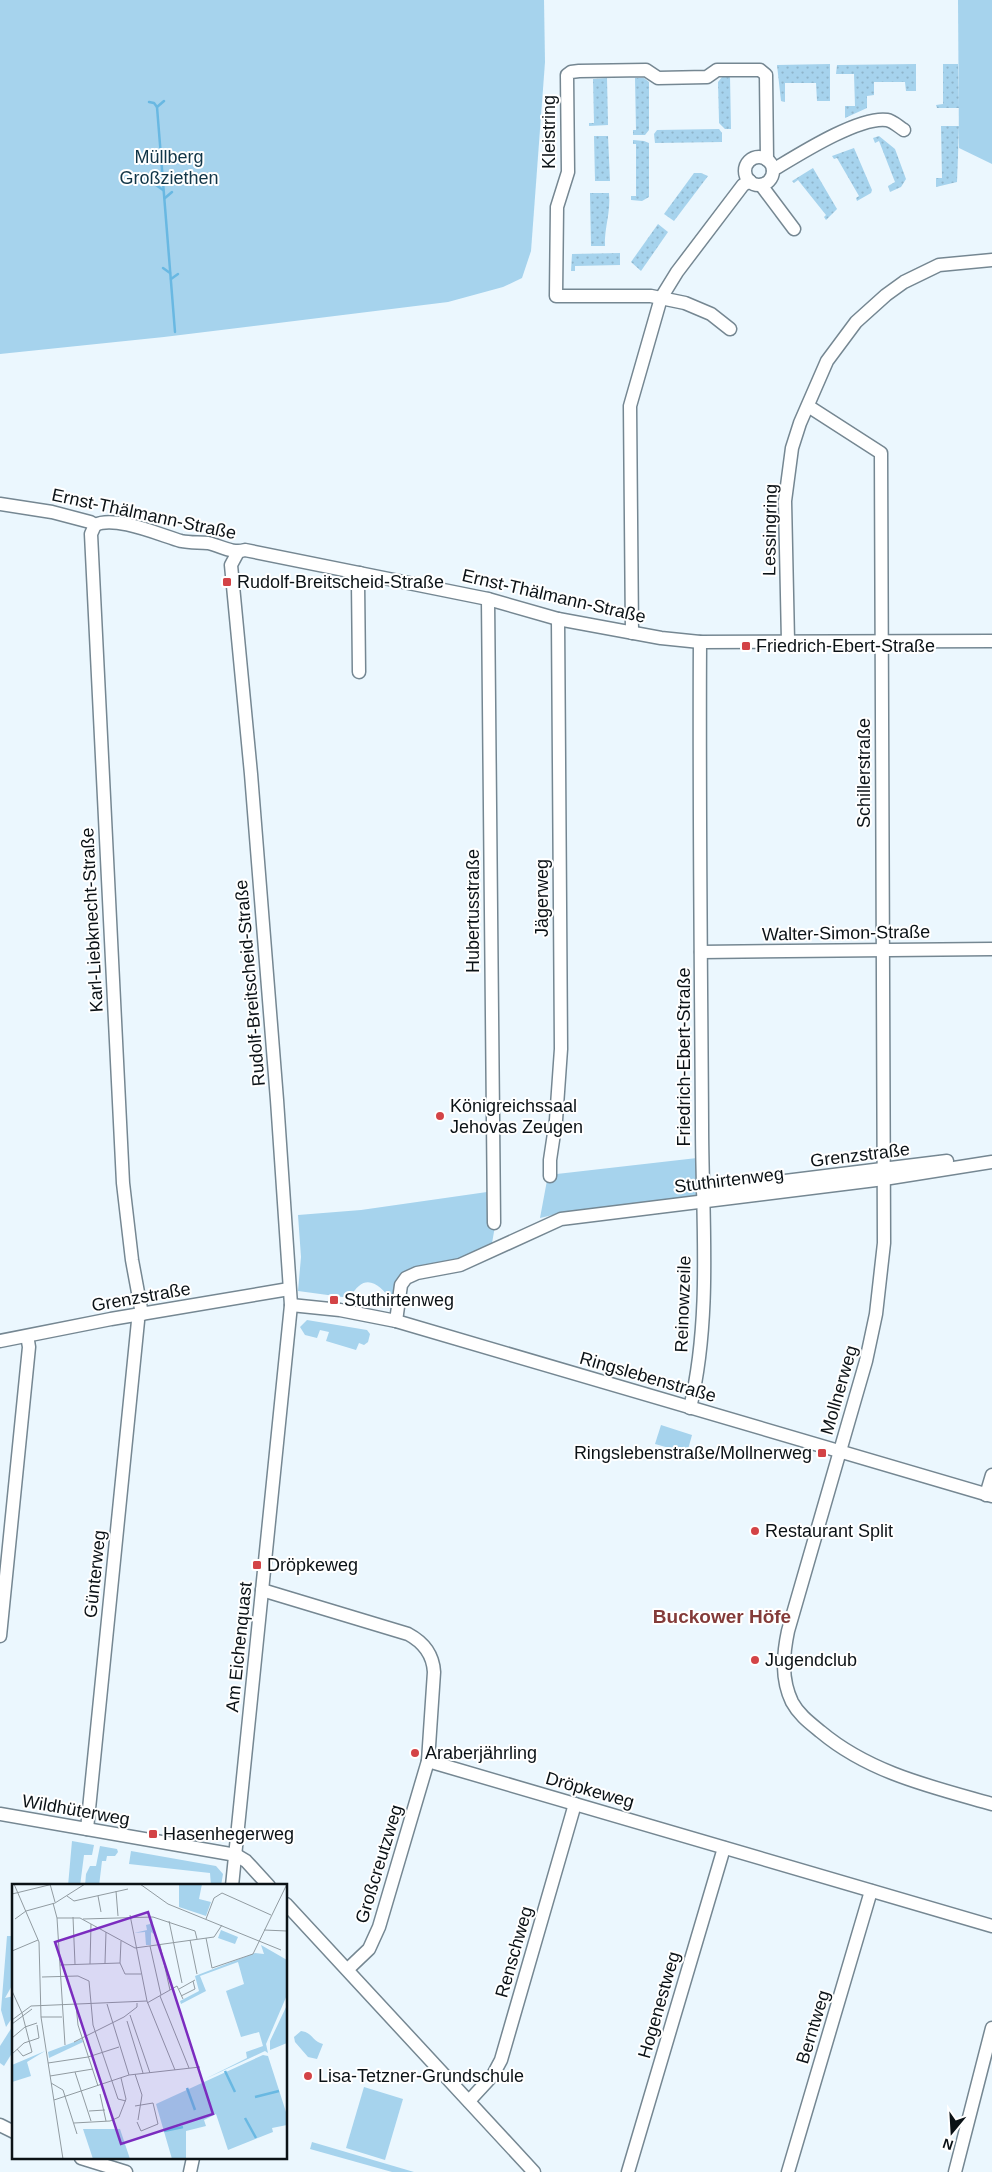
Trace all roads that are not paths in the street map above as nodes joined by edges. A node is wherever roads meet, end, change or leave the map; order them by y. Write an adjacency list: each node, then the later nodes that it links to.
1 (904, 130): 2 (street)
2 (770, 165): 3 (street); 3 (street); 6 (street, Kleistring)
3 (756, 183): 4 (street); 6 (street)
4 (794, 229)
5 (992, 260): 8 (street, Lessingring)
6 (662, 298): 7 (street, Kleistring); 15 (street)
7 (730, 329)
8 (808, 406): 16 (street, Schillerstraße); 17 (street, Lessingring)
9 (0, 504): 10 (street, Ernst-Thälmann-Straße)
10 (95, 525): 11 (street, Ernst-Thälmann-Straße); 31 (street, Karl-Liebknecht-Straße)
11 (238, 552): 12 (street, Ernst-Thälmann-Straße); 30 (street, Rudolf-Breitscheid-Straße)
12 (360, 573): 13 (street, Ernst-Thälmann-Straße); 20 (street)
13 (488, 599): 14 (street, Ernst-Thälmann-Straße); 29 (street, Hubertusstraße)
14 (558, 619): 15 (street, Ernst-Thälmann-Straße); 27 (street, Jägerweg)
15 (632, 633): 19 (street, Ernst-Thälmann-Straße)
16 (881, 640): 17 (street, Ernst-Thälmann-Straße); 18 (street, Ernst-Thälmann-Straße); 22 (street, Schillerstraße)
17 (788, 641): 19 (street, Ernst-Thälmann-Straße)
18 (992, 641)
19 (700, 642): 23 (street, Friedrich-Ebert-Straße)
20 (359, 672)
21 (992, 949): 22 (street, Walter-Simon-Straße)
22 (883, 950): 23 (street, Walter-Simon-Straße); 26 (street, Schillerstraße)
23 (701, 952): 28 (street, Friedrich-Ebert-Straße)
24 (992, 1154): 26 (street, Grenzstraße)
25 (992, 1162): 26 (street, Stuthirtenweg)
26 (884, 1175): 28 (street, Stuthirtenweg); 36 (street, Mollnerweg)
27 (550, 1176)
28 (704, 1196): 32 (street, Stuthirtenweg); 35 (street, Reinowzeile)
29 (494, 1223)
30 (289, 1296): 31 (street, Grenzstraße); 32 (street, Ringslebenstraße); 39 (street, Am Eichenquast)
31 (140, 1318): 33 (street, Grenzstraße); 45 (street, Günterweg)
32 (396, 1321): 35 (street, Ringslebenstraße)
33 (0, 1341)
34 (28, 1341): 40 (street)
35 (690, 1408): 36 (street, Ringslebenstraße)
36 (840, 1452): 38 (street, Ringslebenstraße); 43 (street, Mollnerweg)
37 (992, 1475): 38 (street)
38 (989, 1496)
39 (262, 1590): 41 (street); 47 (street, Am Eichenquast)
40 (0, 1636)
41 (428, 1761): 42 (street, Dröpkeweg); 53 (street, Großcreutzweg)
42 (576, 1804): 46 (street, Dröpkeweg); 55 (street, Renschweg)
43 (992, 1804)
44 (0, 1814): 45 (street, Wildhüterweg)
45 (87, 1830): 47 (street, Wildhüterweg)
46 (724, 1848): 50 (street, Dröpkeweg); 61 (street, Hogenestweg)
47 (236, 1855): 48 (street, Am Eichenquast); 49 (street)
48 (232, 1884)
49 (267, 1884)
50 (871, 1891): 52 (street, Dröpkeweg); 62 (street, Berntweg)
51 (288, 1906): 53 (street)
52 (992, 1926)
53 (348, 1969): 55 (street)
54 (992, 2028): 63 (street)
55 (469, 2100): 60 (street)
56 (0, 2125): 57 (street)
57 (12, 2131)
58 (88, 2160): 59 (street)
59 (126, 2172)
60 (534, 2172)
61 (628, 2172)
62 (788, 2172)
63 (955, 2172)

